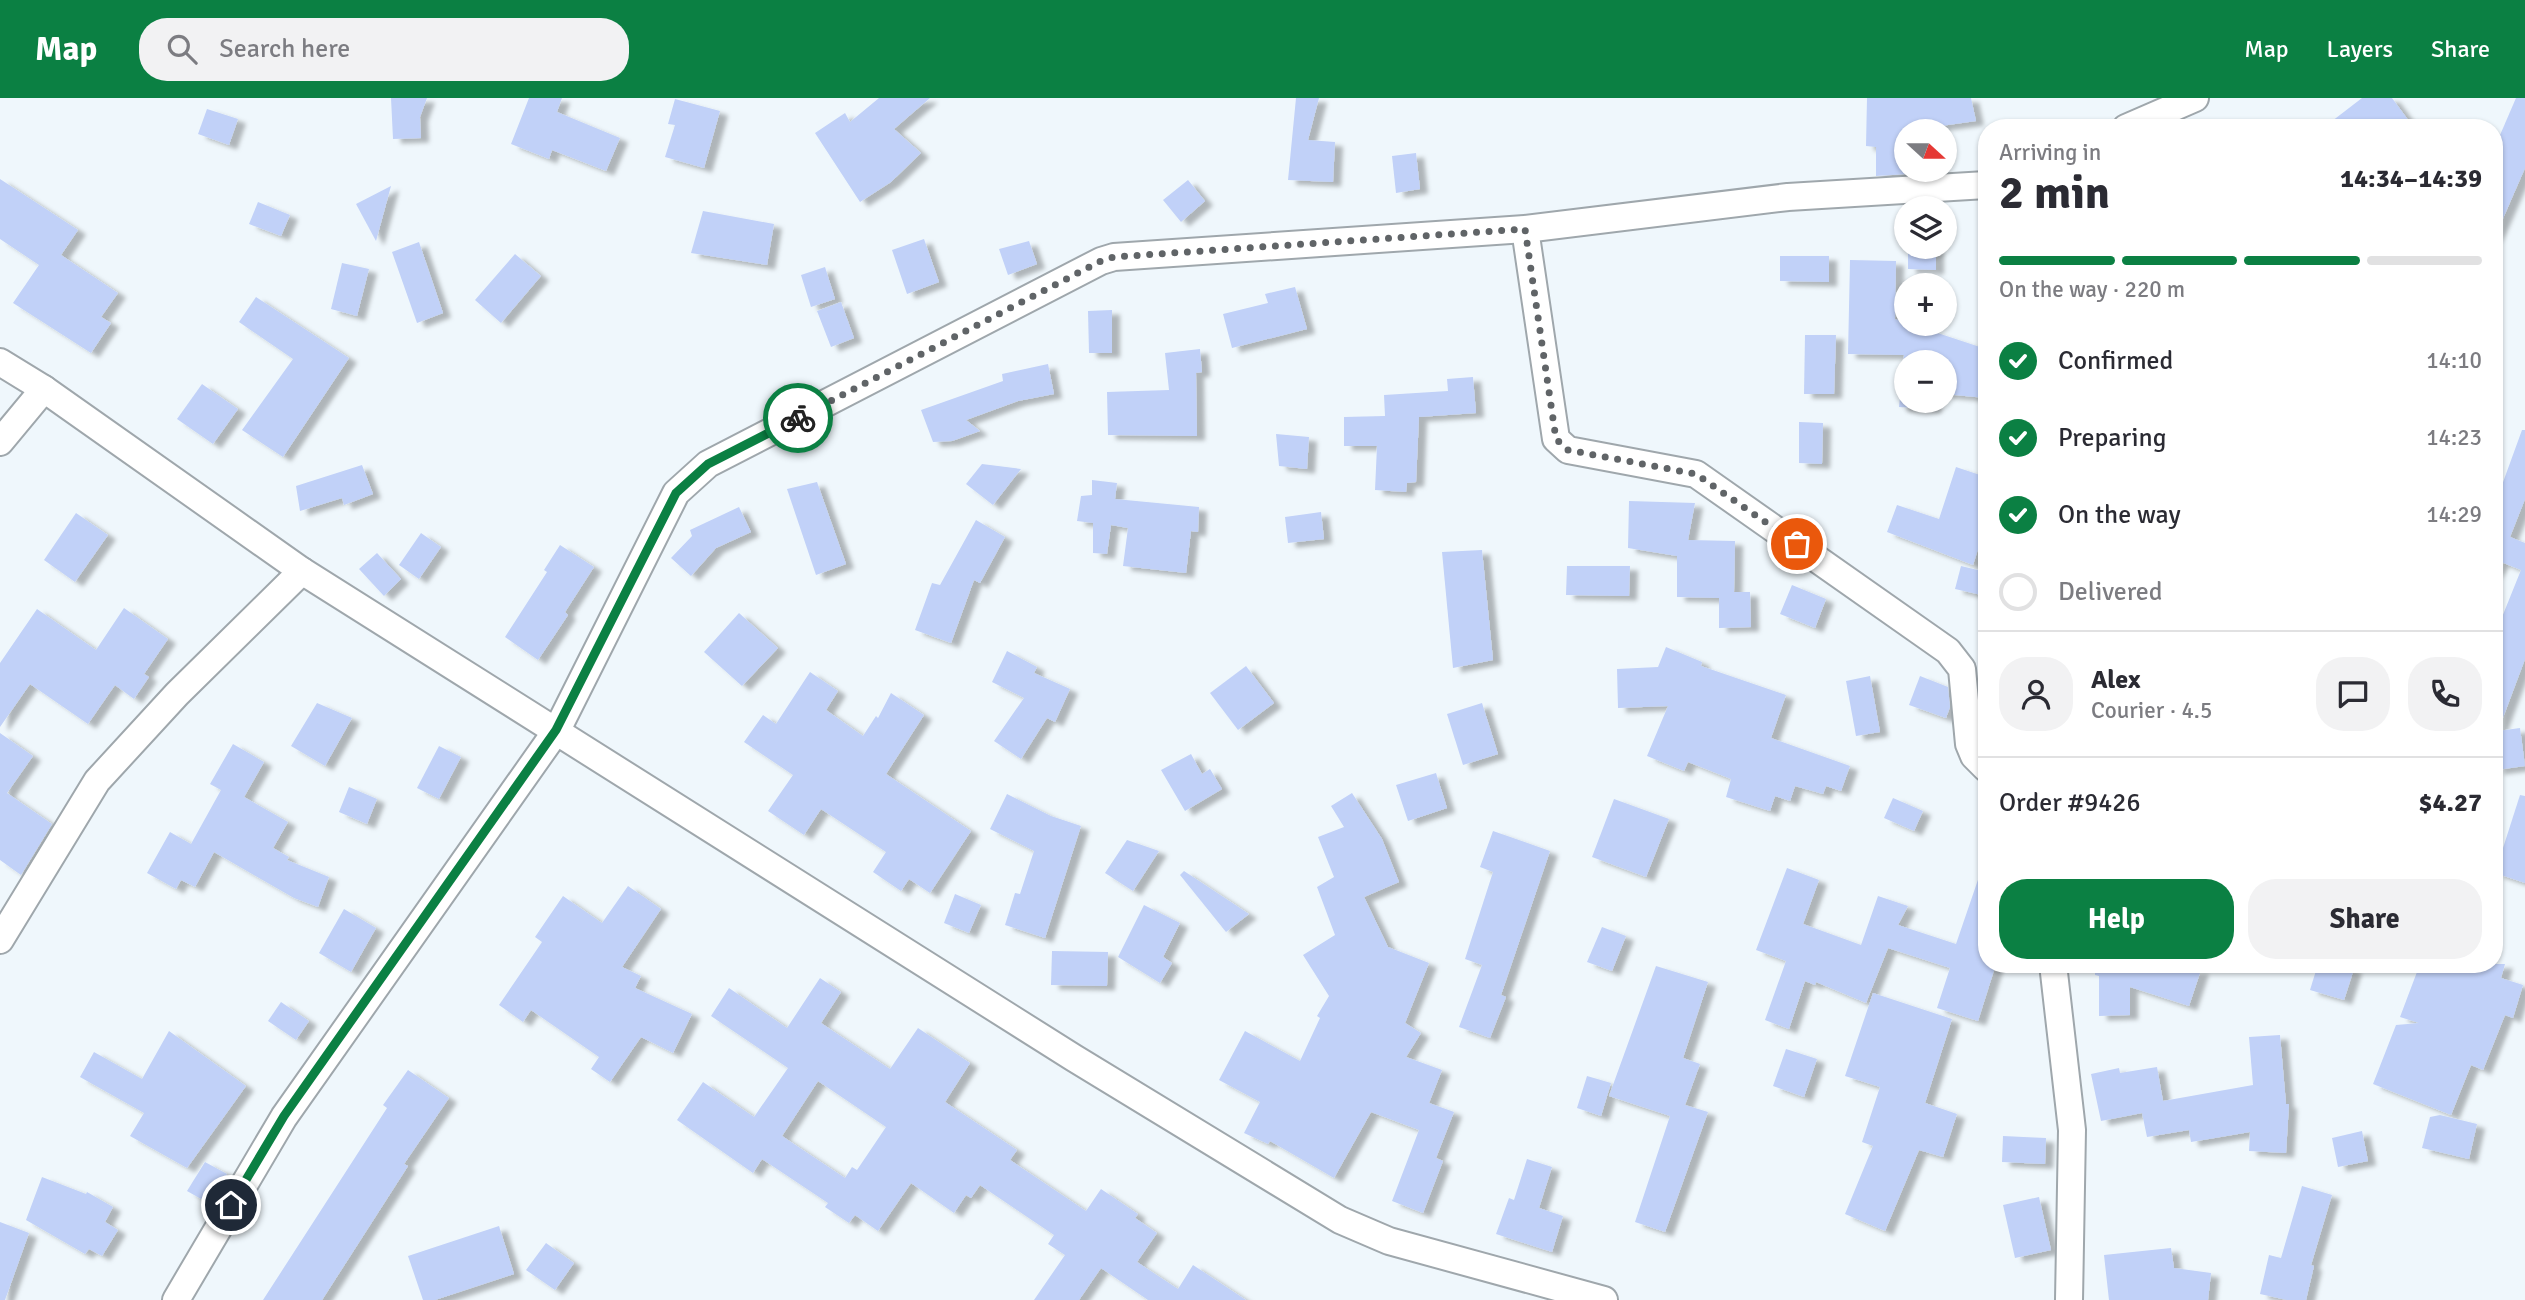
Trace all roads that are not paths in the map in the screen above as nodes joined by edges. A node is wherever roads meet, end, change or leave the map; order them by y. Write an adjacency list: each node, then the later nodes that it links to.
1 (2195, 98): 2 (street)
2 (2147, 119)
3 (1978, 185): 4 (street)
4 (1525, 229): 9 (street); 10 (street)
5 (0, 362): 6 (street)
6 (44, 389): 7 (street); 8 (street)
7 (0, 442)
8 (302, 570): 9 (street); 11 (street)
9 (556, 730): 13 (street); 14 (street)
10 (1978, 760)
11 (0, 940)
12 (2054, 973): 15 (street)
13 (176, 1300)
14 (1604, 1300)
15 (2069, 1300)

